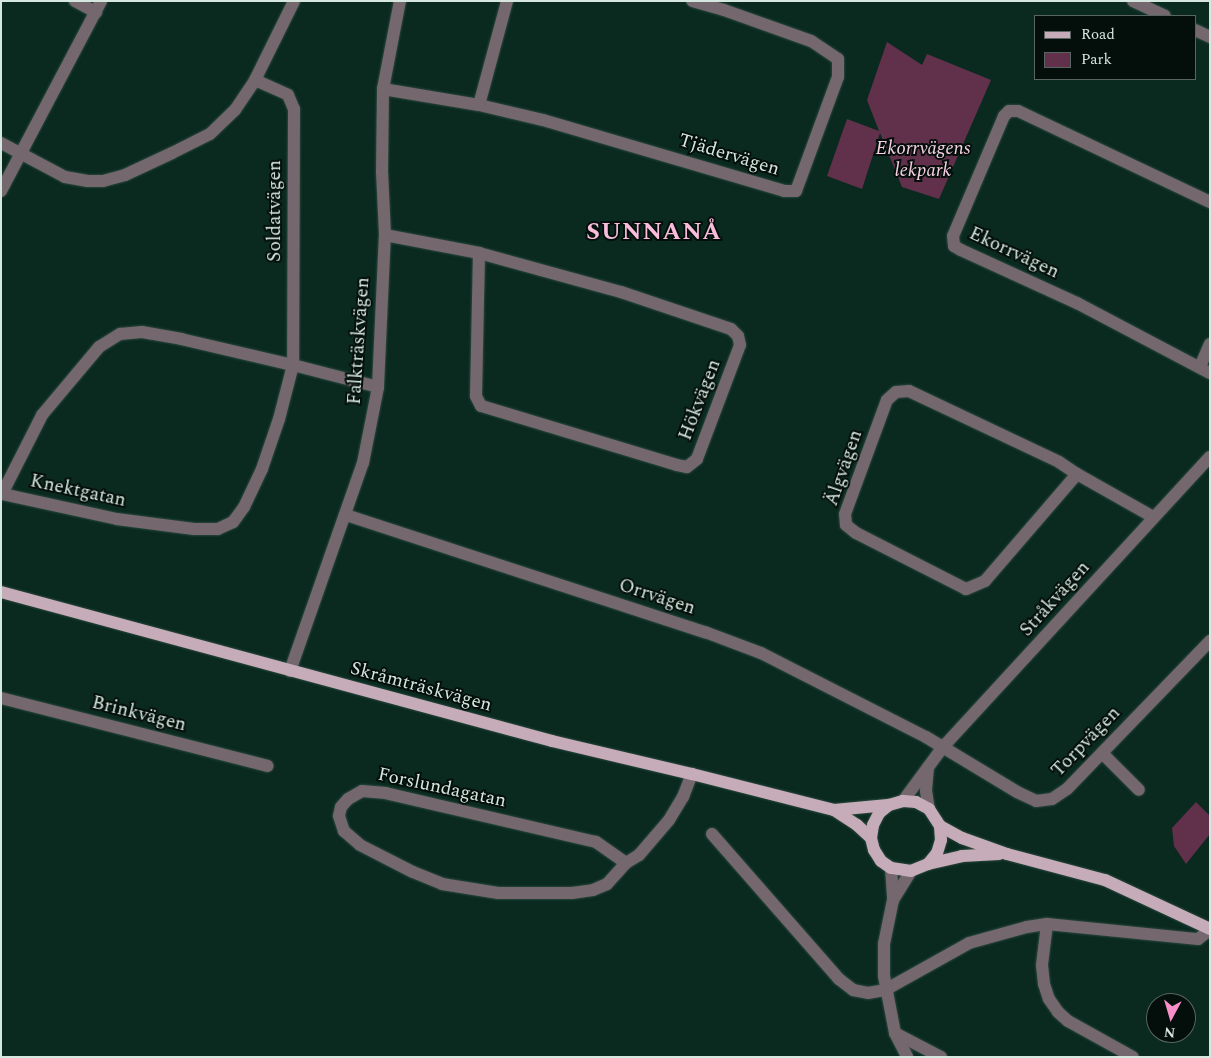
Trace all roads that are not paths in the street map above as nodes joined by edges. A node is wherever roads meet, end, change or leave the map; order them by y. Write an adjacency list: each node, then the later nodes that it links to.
1 (75, 1): 7 (street)
2 (294, 1): 11 (street)
3 (400, 1): 12 (street, Falkträskvägen)
4 (507, 1): 13 (street)
5 (692, 1): 13 (street, Tjädervägen)
6 (1132, 1): 8 (street)
7 (98, 6): 15 (street)
8 (1163, 15)
9 (1196, 30): 10 (street)
10 (1210, 37)
11 (255, 80): 15 (street); 21 (street, Soldatvägen)
12 (383, 89): 13 (street, Tjädervägen); 18 (street, Falkträskvägen)
13 (480, 105)
14 (1, 143): 15 (street)
15 (21, 154): 16 (street)
16 (1, 191)
17 (1210, 202): 22 (street, Ekorrvägen)
18 (385, 235): 19 (street, Hökvägen); 23 (street, Falkträskvägen)
19 (479, 253): 19 (street, Hökvägen)
20 (1210, 344): 22 (street, Ekorrvägen)
21 (293, 365): 21 (street, Knektgatan); 23 (street, Knektgatan)
22 (1205, 370)
23 (378, 386): 26 (street, Falkträskvägen)
24 (1210, 457): 27 (street, Stråkvägen)
25 (1076, 474): 25 (street, Älgvägen); 27 (street, Älgvägen)
26 (346, 515): 30 (street, Falkträskvägen); 32 (street, Orrvägen)
27 (1153, 518): 32 (street, Stråkvägen)
28 (1, 592): 30 (main road, Skråmträskvägen)
29 (1210, 641): 33 (street, Torpvägen)
30 (290, 671): 36 (main road, Skråmträskvägen)
31 (1, 698): 34 (street, Brinkvägen)
32 (943, 747): 33 (street, Torpvägen); 35 (street, Stråkvägen)
33 (1102, 753): 37 (street)
34 (267, 766)
35 (928, 767): 38 (street, Stråkvägen); 40 (street)
36 (692, 774): 41 (main road, Skråmträskvägen); 46 (street, Forslundagatan)
37 (1139, 790)
38 (903, 801): 39 (main road); 40 (main road)
39 (889, 805): 41 (main road, Skråmträskvägen); 44 (main road)
40 (929, 808): 42 (main road)
41 (834, 810): 44 (main road, Skråmträskvägen)
42 (940, 826): 45 (main road); 47 (main road)
43 (712, 834): 53 (street)
44 (871, 838): 48 (main road)
45 (1008, 854): 47 (main road); 52 (main road)
46 (626, 863): 46 (street, Forslundagatan)
47 (928, 864): 49 (main road)
48 (891, 868): 49 (main road); 50 (street)
49 (911, 871): 50 (street)
50 (893, 900): 53 (street)
51 (1047, 924): 52 (street); 53 (street); 57 (street)
52 (1210, 929)
53 (885, 990): 54 (street)
54 (895, 1033): 55 (street); 56 (street)
55 (907, 1057)
56 (942, 1057)
57 (1133, 1057)

